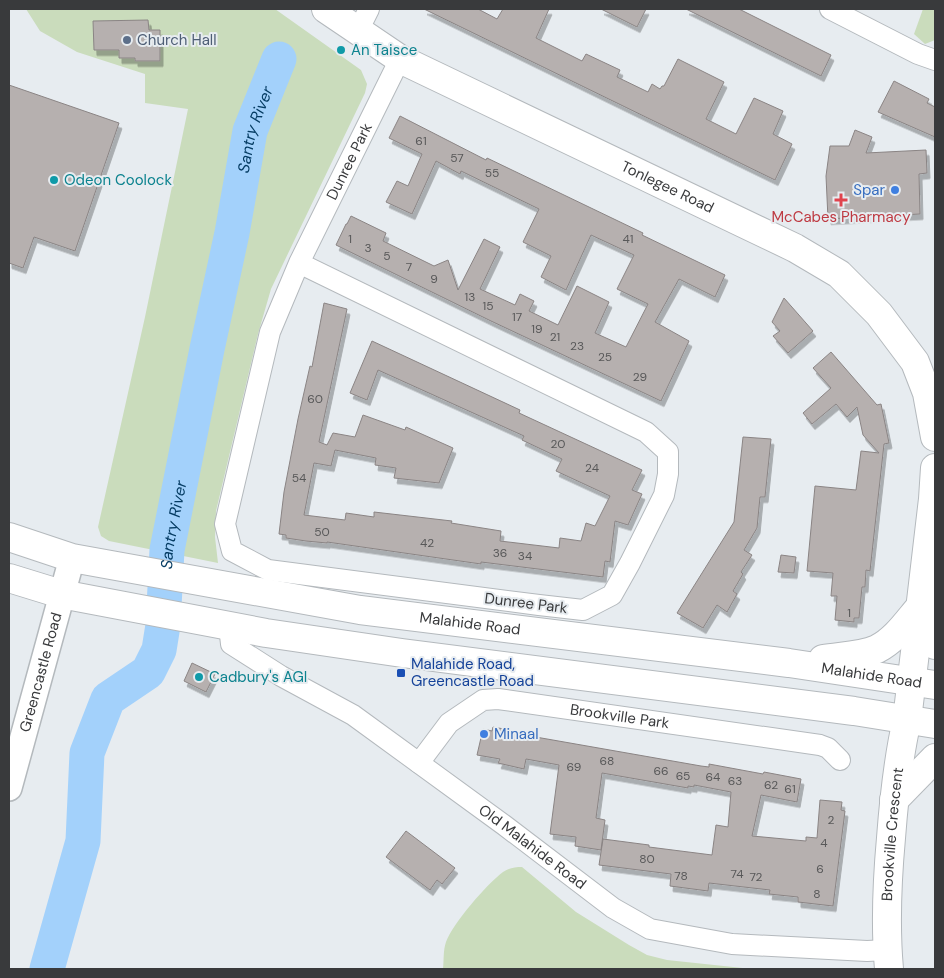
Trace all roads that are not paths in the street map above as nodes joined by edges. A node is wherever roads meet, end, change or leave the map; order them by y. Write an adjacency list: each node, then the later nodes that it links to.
1 (326, 9): 4 (main road, Tonlegee Road)
2 (830, 9): 3 (street)
3 (858, 15): 6 (street)
4 (364, 20): 5 (main road, Tonlegee Road)
5 (400, 59): 7 (street, Dunree Park); 8 (main road, Tonlegee Road)
6 (935, 60)
7 (299, 263): 7 (street, Dunree Park)
8 (935, 437)
9 (935, 468): 14 (main road)
10 (9, 537): 11 (main road, Malahide Road)
11 (72, 558): 13 (street, Greencastle Road); 17 (main road, Malahide Road)
12 (9, 578): 13 (main road)
13 (61, 594): 15 (main road); 24 (street, Greencastle Road)
14 (919, 608): 16 (main road); 17 (main road); 18 (main road)
15 (229, 626): 19 (main road); 23 (street, Old Malahide Road)
16 (935, 645)
17 (789, 662): 18 (main road, Malahide Road)
18 (924, 683): 19 (main road)
19 (907, 720): 20 (main road); 25 (main road, Brookville Crescent)
20 (935, 724)
21 (935, 758): 25 (main road)
22 (840, 760): 23 (street, Brookville Park)
23 (419, 762): 26 (street, Old Malahide Road)
24 (9, 788)
25 (894, 800): 26 (main road, Brookville Crescent)
26 (888, 960)

